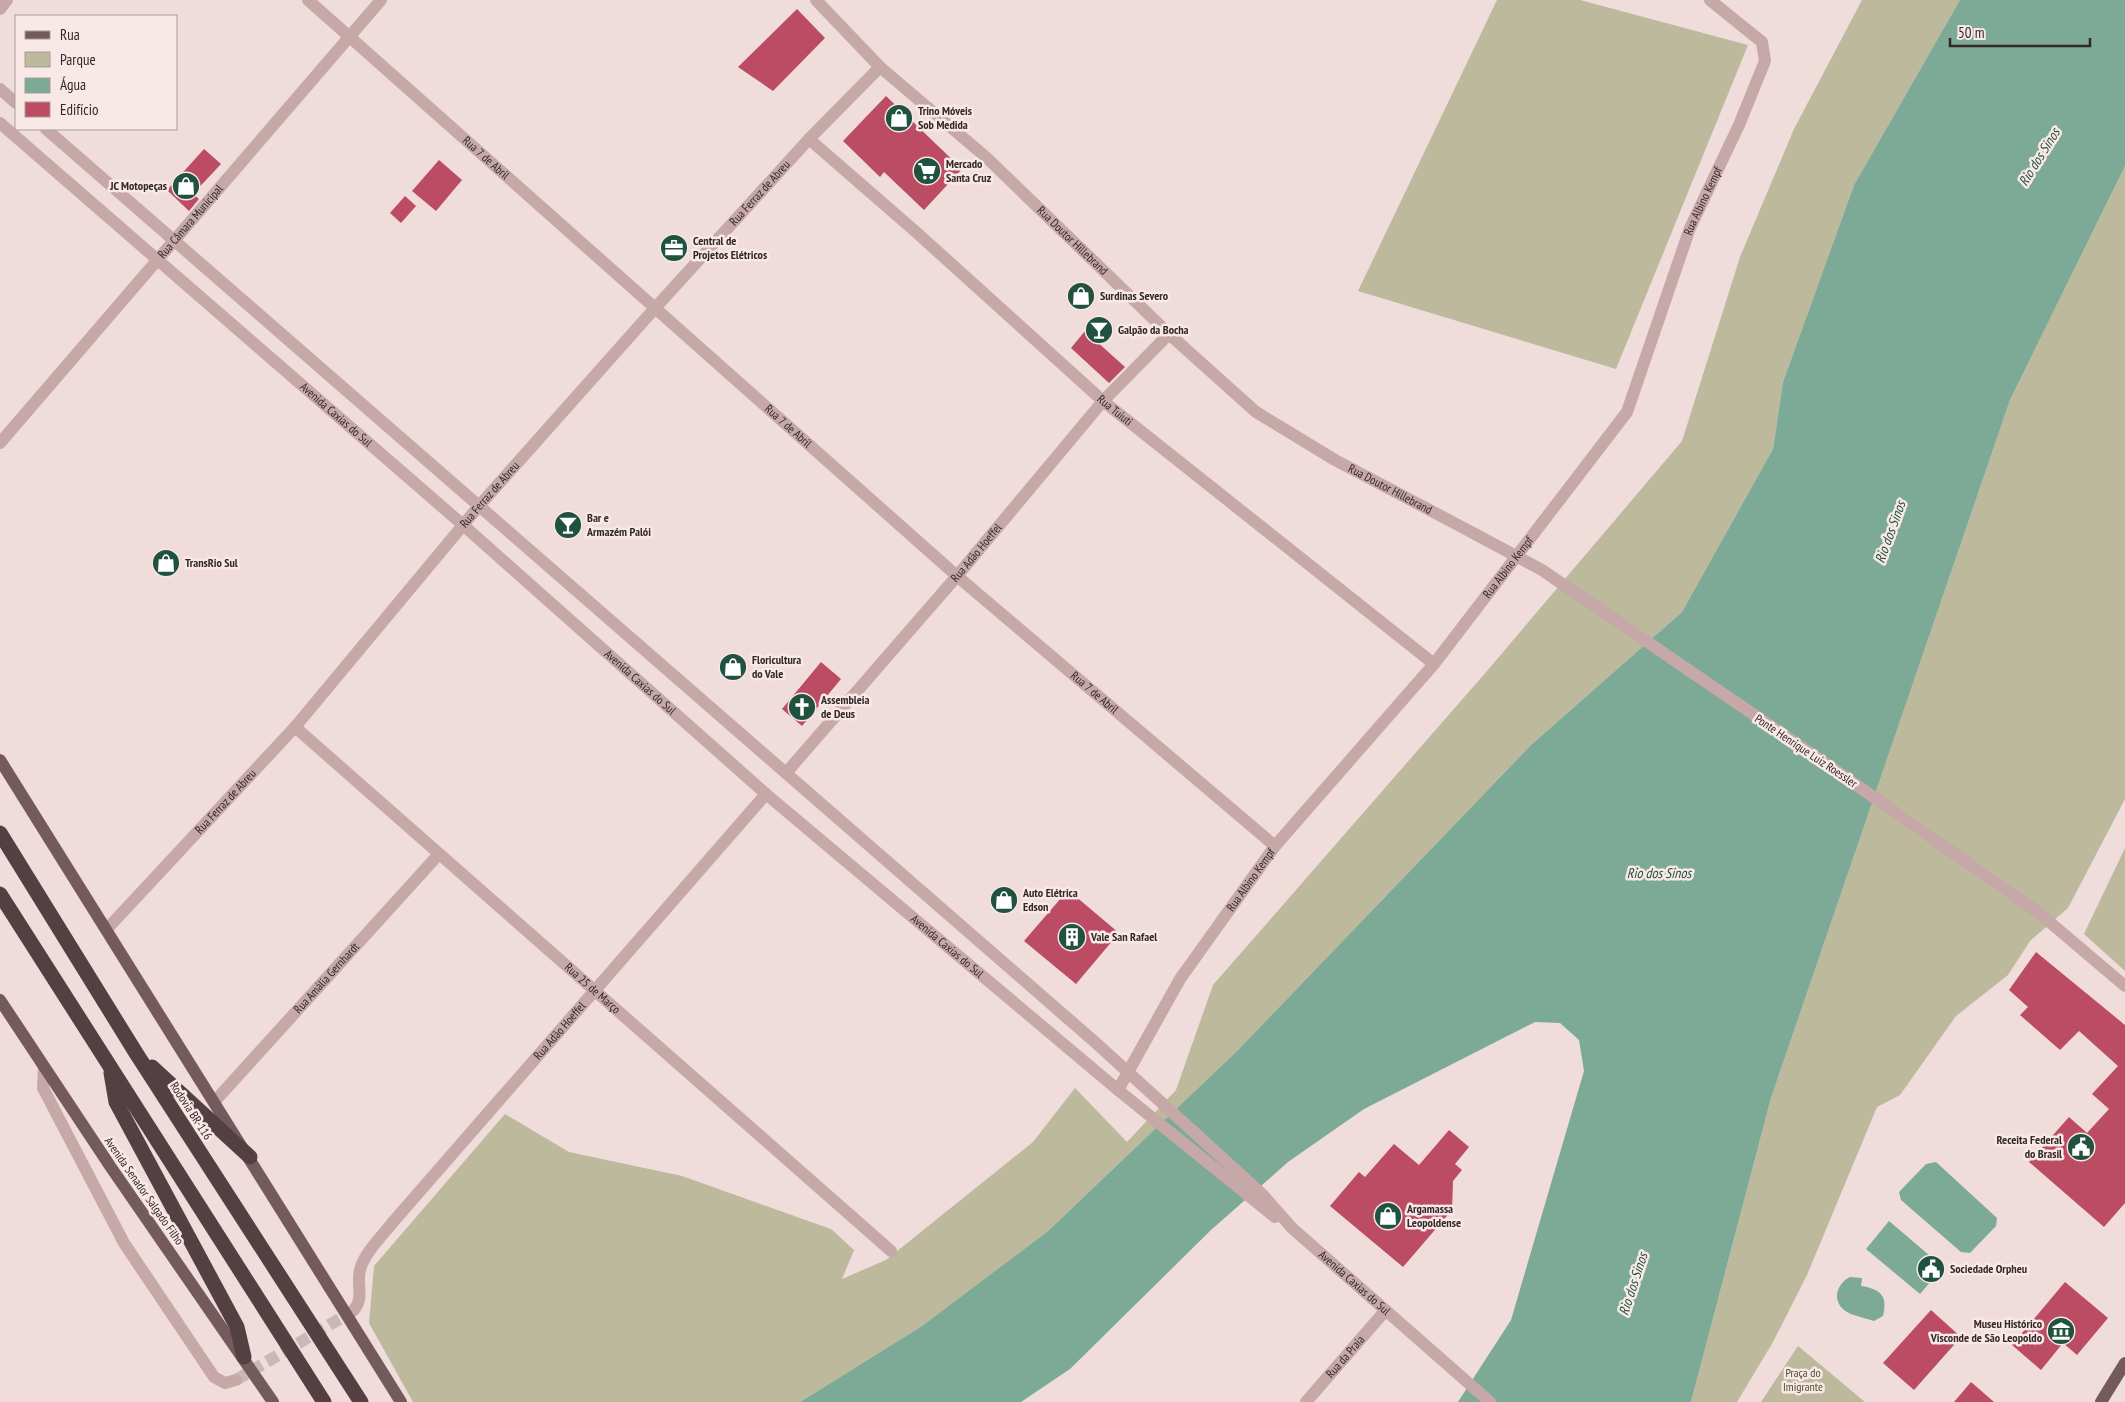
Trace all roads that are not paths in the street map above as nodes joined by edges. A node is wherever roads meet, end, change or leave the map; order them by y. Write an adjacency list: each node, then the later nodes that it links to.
1 (7, 0): 6 (street)
2 (308, 0): 7 (street, Rua 7 de Abril)
3 (381, 0): 7 (street, Rua Câmara Municipal)
4 (816, 0): 8 (street, Rua Doutor Hillebrand)
5 (1712, 2): 24 (street, Rua Albino Kempf)
6 (0, 8)
7 (350, 36): 14 (street, Rua Câmara Municipal); 16 (street, Rua 7 de Abril)
8 (880, 67): 13 (street, Rua Ferraz de Abreu); 17 (street, Rua Doutor Hillebrand)
9 (0, 89): 10 (street)
10 (15, 102)
11 (0, 123): 15 (street, Avenida Caxias do Sul)
12 (47, 130): 14 (street, Avenida Caxias do Sul)
13 (809, 139): 16 (street, Rua Ferraz de Abreu); 18 (street, Rua Tuiuti)
14 (174, 239): 15 (street, Rua Câmara Municipal); 20 (street, Avenida Caxias do Sul)
15 (157, 261): 19 (street, Rua Câmara Municipal); 21 (street, Avenida Caxias do Sul)
16 (656, 308): 20 (street, Rua Ferraz de Abreu); 23 (street, Rua 7 de Abril)
17 (1168, 334): 18 (street, Rua Adão Hoeffel); 22 (street, Rua Doutor Hillebrand)
18 (1103, 401): 23 (street, Rua Adão Hoeffel); 24 (street, Rua Tuiuti)
19 (1, 439)
20 (479, 506): 21 (street, Rua Ferraz de Abreu); 27 (street, Avenida Caxias do Sul)
21 (463, 525): 25 (street, Rua Ferraz de Abreu); 28 (street, Avenida Caxias do Sul)
22 (1475, 534): 34 (street, Ponte Henrique Luiz Roessler, bridge)
23 (957, 576): 27 (street, Rua Adão Hoeffel); 30 (street, Rua 7 de Abril)
24 (1434, 664): 30 (street, Rua Albino Kempf)
25 (294, 727): 31 (street, Rua 25 de Março); 33 (street, Rua Ferraz de Abreu)
26 (0, 760): 33 (main road)
27 (786, 772): 40 (street, Avenida Caxias do Sul)
28 (766, 794): 35 (street, Rua Adão Hoeffel); 41 (street, Avenida Caxias do Sul)
29 (0, 833): 37 (highway, Rodovia BR-116)
30 (1275, 846): 40 (street, Rua Albino Kempf)
31 (439, 854): 35 (street, Rua 25 de Março); 42 (street, Rua Amália Gernhardt)
32 (0, 894): 38 (highway)
33 (107, 929): 42 (main road)
34 (2125, 986)
35 (594, 990): 45 (street, Rua 25 de Março); 46 (street, Rua Adão Hoeffel)
36 (0, 1000): 39 (main road, Avenida Senador Salgado Filho)
37 (136, 1053): 43 (highway); 53 (highway, Rodovia BR-116)
38 (110, 1066): 48 (highway); 52 (highway)
39 (44, 1067): 48 (main road, Avenida Senador Salgado Filho); 50 (street)
40 (1128, 1074): 41 (street, Rua Albino Kempf); 44 (street, Avenida Caxias do Sul)
41 (1118, 1090): 44 (street, Avenida Caxias do Sul)
42 (215, 1101): 43 (main road)
43 (250, 1158): 54 (main road)
44 (1260, 1199): 47 (street, Avenida Caxias do Sul)
45 (891, 1251)
46 (354, 1311)
47 (1384, 1311): 55 (street, Rua da Praia); 56 (street, Avenida Caxias do Sul)
48 (244, 1358): 51 (main road, Avenida Senador Salgado Filho)
49 (2125, 1363): 57 (main road)
50 (236, 1380)
51 (271, 1399)
52 (324, 1402)
53 (362, 1402)
54 (402, 1402)
55 (1306, 1402)
56 (1490, 1402)
57 (2100, 1402)

